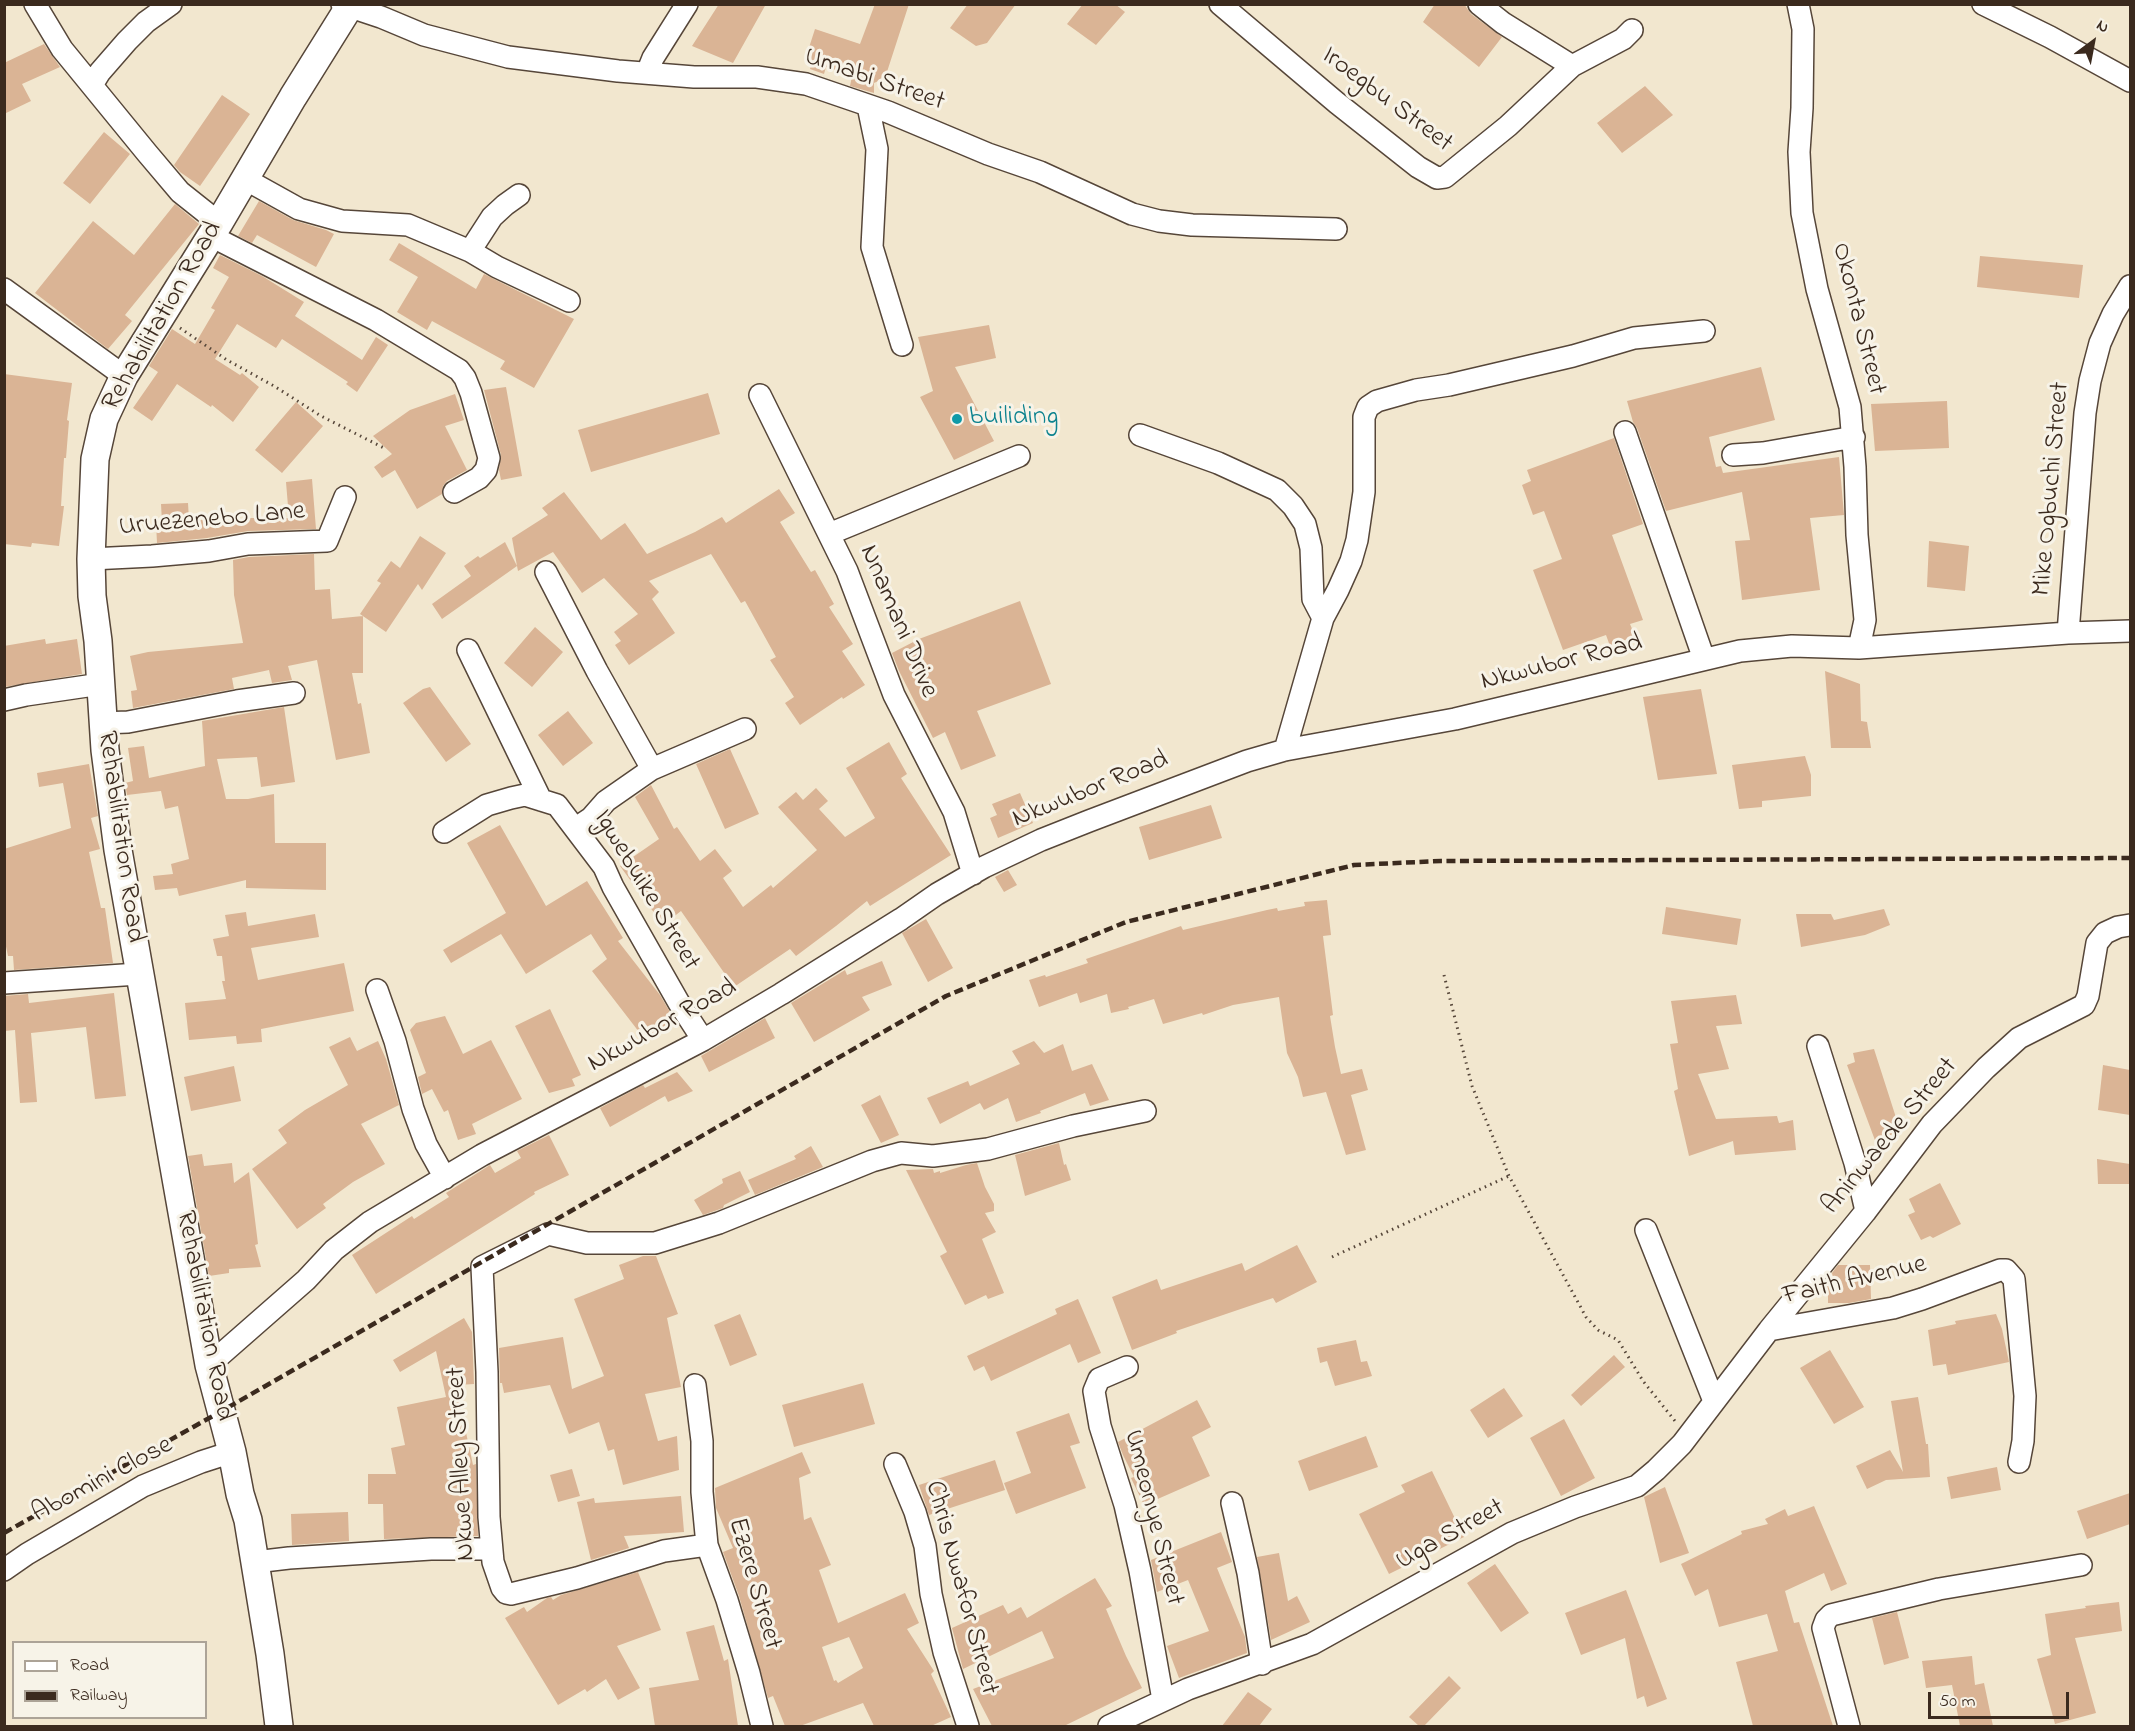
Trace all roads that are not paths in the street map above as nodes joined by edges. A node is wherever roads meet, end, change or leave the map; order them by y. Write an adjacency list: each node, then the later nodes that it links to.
1 (35, 4): 13 (street)
2 (171, 4): 13 (street)
3 (687, 4): 11 (street)
4 (1220, 4): 10 (street, Iroegbu Street)
5 (1479, 4): 10 (street)
6 (1798, 4): 29 (street, Okonta Street)
7 (1983, 4): 12 (street)
8 (348, 6): 11 (street, Umabi Street); 15 (main road, Rehabilitation Road)
9 (1632, 30): 10 (street, Iroegbu Street)
10 (1572, 66)
11 (647, 73): 14 (street, Umabi Street)
12 (2130, 81)
13 (92, 85): 17 (street)
14 (868, 106): 18 (street, Umabi Street); 24 (street)
15 (246, 179): 17 (main road, Rehabilitation Road); 19 (street)
16 (519, 195): 19 (street)
17 (215, 230): 25 (main road, Rehabilitation Road); 32 (street)
18 (1336, 230)
19 (470, 251): 22 (street)
20 (2130, 286): 39 (street, Mike Ogbuchi Street)
21 (4, 289): 25 (street)
22 (569, 301)
23 (1704, 331): 37 (street)
24 (902, 345)
25 (124, 376): 35 (main road, Rehabilitation Road)
26 (760, 395): 34 (street, Nnamani Drive)
27 (1625, 432): 42 (street)
28 (1140, 435): 37 (street)
29 (1854, 437): 30 (street); 40 (street, Okonta Street)
30 (1733, 455)
31 (1019, 456): 34 (street)
32 (454, 492)
33 (345, 497): 35 (street, Uruezenebo Lane)
34 (829, 534): 53 (street, Nnamani Drive)
35 (91, 559): 43 (main road, Rehabilitation Road)
36 (546, 572): 49 (street)
37 (1323, 618): 48 (street)
38 (2130, 631): 39 (street, Nkwubor Road)
39 (2068, 633): 40 (street, Nkwubor Road)
40 (1859, 648): 42 (street, Nkwubor Road)
41 (468, 650): 50 (street)
42 (1704, 659): 48 (street, Nkwubor Road)
43 (101, 684): 45 (street); 46 (main road, Rehabilitation Road)
44 (294, 693): 46 (street)
45 (4, 700)
46 (102, 723): 55 (main road, Rehabilitation Road)
47 (745, 729): 49 (street)
48 (1285, 750): 53 (street, Nkwubor Road)
49 (652, 769): 51 (street)
50 (541, 800): 51 (street, Igwebuike Street); 52 (street, Igwebuike Street)
51 (576, 828): 58 (street, Igwebuike Street)
52 (444, 832)
53 (972, 874): 58 (street, Nkwubor Road)
54 (2130, 925): 62 (street, Aninwaede Street)
55 (138, 974): 56 (street); 65 (main road, Rehabilitation Road)
56 (4, 983)
57 (377, 990): 61 (street)
58 (703, 1040): 61 (street, Nkwubor Road)
59 (1818, 1046): 62 (street)
60 (1145, 1112): 74 (street, Nkwe Alley Street)
61 (445, 1178): 65 (street, Nkwubor Road)
62 (1866, 1211): 64 (street, Aninwaede Street)
63 (1646, 1230): 68 (street)
64 (1769, 1330): 68 (street, Uga Street); 70 (street, Faith Avenue)
65 (208, 1365): 69 (main road, Rehabilitation Road)
66 (1127, 1367): 79 (street, Umeonye Street)
67 (695, 1384): 73 (street, Ezere Street)
68 (1714, 1401): 78 (street, Uga Street)
69 (232, 1452): 75 (main road, Rehabilitation Road); 77 (street, Abomini Close)
70 (2019, 1462)
71 (895, 1464): 82 (street, Chris Nwafor Street)
72 (1232, 1503): 78 (street)
73 (707, 1545): 74 (street, Nkwe Alley Street); 81 (street, Ezere Street)
74 (491, 1549): 75 (street)
75 (255, 1562): 80 (main road, Rehabilitation Road)
76 (2080, 1565): 84 (street)
77 (4, 1570)
78 (1262, 1664): 79 (street, Uga Street)
79 (1163, 1700): 83 (street, Uga Street)
80 (279, 1726)
81 (762, 1726)
82 (968, 1726)
83 (1110, 1726)
84 (1849, 1726)

